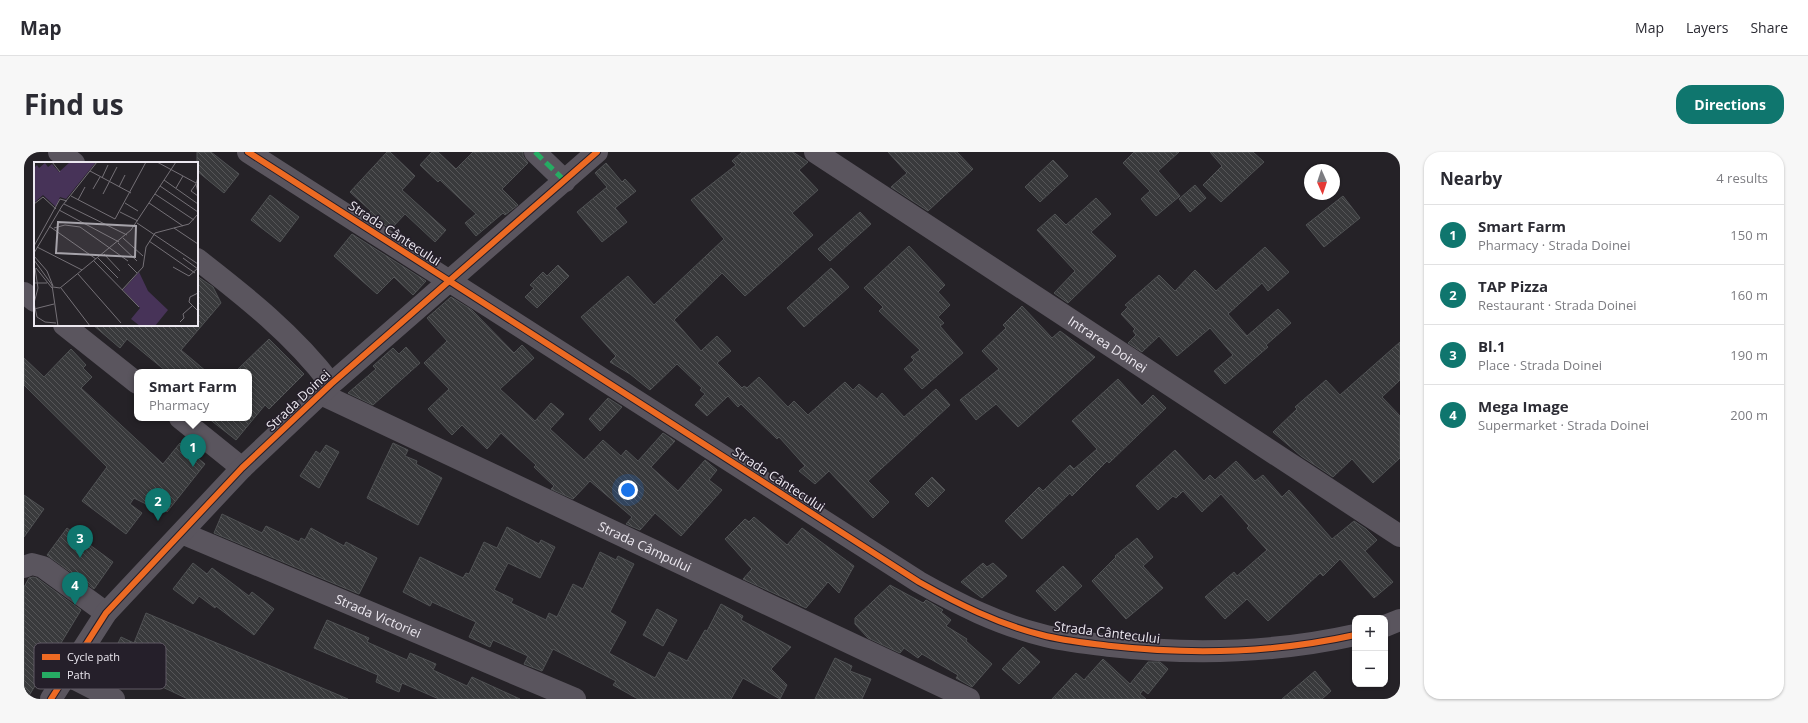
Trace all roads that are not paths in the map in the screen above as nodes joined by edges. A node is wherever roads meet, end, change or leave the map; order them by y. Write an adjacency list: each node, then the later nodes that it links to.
1 (60, 152): 6 (street)
2 (248, 152): 9 (street, Strada Cântecului)
3 (535, 152): 7 (street)
4 (597, 152): 7 (street, Strada Doinei)
5 (815, 152): 18 (street, Intrarea Doinei)
6 (73, 162)
7 (564, 181): 9 (street, Strada Doinei)
8 (198, 260): 14 (street)
9 (449, 280): 14 (street, Strada Doinei); 23 (street, Strada Cântecului)
10 (24, 292): 11 (street)
11 (34, 300)
12 (65, 326): 13 (street)
13 (134, 381)
14 (326, 389): 16 (street, Strada Doinei); 30 (street, Strada Câmpului)
15 (184, 421): 16 (street)
16 (242, 468): 17 (street, Strada Doinei)
17 (182, 533): 20 (street, Strada Doinei); 29 (street, Strada Victoriei)
18 (1400, 536)
19 (24, 567): 20 (street)
20 (106, 613): 24 (street, Strada Doinei)
21 (1400, 620): 22 (street)
22 (1388, 625)
23 (1352, 636)
24 (87, 643)
25 (57, 689): 27 (street, Strada Doinei)
26 (94, 689): 28 (street)
27 (51, 699)
28 (114, 699)
29 (575, 699)
30 (969, 699)

